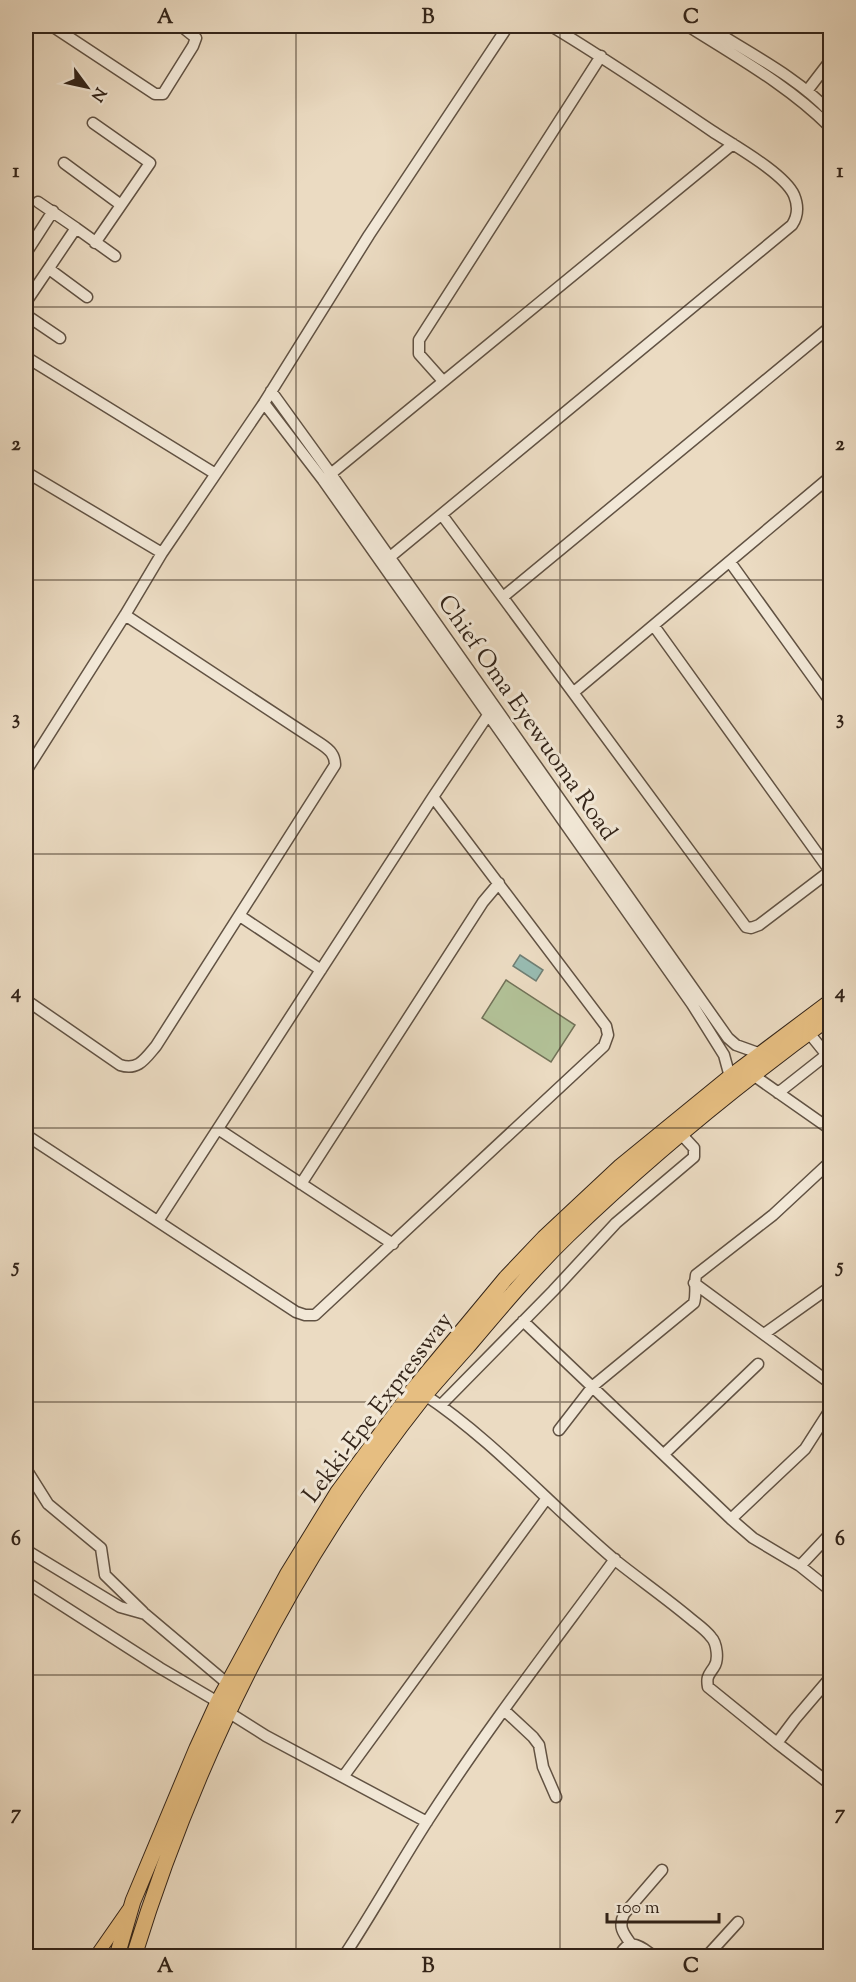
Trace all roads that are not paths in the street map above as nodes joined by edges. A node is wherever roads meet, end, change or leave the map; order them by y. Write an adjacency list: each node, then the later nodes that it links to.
1 (52, 26): 2 (street)
2 (181, 26)
3 (508, 26): 32 (street)
4 (551, 26): 9 (street)
5 (688, 26): 14 (street)
6 (706, 26): 8 (street)
7 (728, 26): 8 (street)
8 (721, 35): 11 (street)
9 (601, 56): 15 (street); 31 (street)
10 (831, 61): 11 (street)
11 (807, 92): 12 (street)
12 (831, 112)
13 (93, 123): 18 (street)
14 (831, 127)
15 (733, 144): 31 (street); 38 (street)
16 (64, 163): 18 (street)
17 (38, 202): 19 (street)
18 (121, 205): 21 (street)
19 (53, 211): 20 (street); 22 (street)
20 (76, 228): 21 (street); 24 (street)
21 (95, 243): 23 (street)
22 (26, 253)
23 (115, 256)
24 (49, 269): 25 (street); 26 (street)
25 (87, 297)
26 (26, 302)
27 (26, 315): 29 (street)
28 (831, 327): 42 (street)
29 (60, 338)
30 (26, 357): 35 (street)
31 (443, 381): 36 (street)
32 (271, 391): 33 (street); 36 (street, Chief Oma Eyewuoma Road)
33 (264, 403): 35 (street); 36 (street, Chief Oma Eyewuoma Road)
34 (26, 472): 39 (street)
35 (214, 473): 39 (street)
36 (327, 477): 40 (street, Chief Oma Eyewuoma Road); 47 (street, Chief Oma Eyewuoma Road)
37 (831, 477): 41 (street)
38 (442, 515): 40 (street); 42 (street)
39 (162, 553): 43 (street)
40 (390, 556): 47 (street, Chief Oma Eyewuoma Road)
41 (730, 562): 44 (street); 46 (street)
42 (503, 597): 45 (street)
43 (125, 615): 48 (street); 52 (street)
44 (654, 627): 45 (street); 50 (street)
45 (573, 692): 50 (street)
46 (831, 701)
47 (492, 712): 49 (street); 59 (street, Chief Oma Eyewuoma Road); 61 (street, Chief Oma Eyewuoma Road)
48 (26, 771)
49 (433, 797): 51 (street); 53 (street)
50 (830, 871)
51 (499, 883): 68 (street); 70 (street)
52 (240, 916): 53 (street); 54 (street)
53 (321, 970): 63 (street)
54 (26, 1000)
55 (831, 1002): 59 (highway, Lekki-Epe Expressway)
56 (831, 1017): 57 (highway, Lekki-Epe Expressway)
57 (809, 1033): 58 (street); 60 (highway, Lekki-Epe Expressway)
58 (828, 1053): 62 (street)
59 (761, 1054): 61 (highway, Lekki-Epe Expressway)
60 (753, 1075): 62 (street); 65 (highway, Lekki-Epe Expressway)
61 (730, 1077): 96 (highway, Lekki-Epe Expressway)
62 (778, 1093): 64 (street)
63 (218, 1129): 68 (street); 69 (street)
64 (831, 1129)
65 (681, 1134): 73 (street); 75 (highway, Lekki-Epe Expressway)
66 (26, 1136): 69 (street)
67 (831, 1162): 71 (street)
68 (301, 1184): 70 (street)
69 (158, 1221): 70 (street)
70 (393, 1244)
71 (694, 1283): 74 (street); 79 (street)
72 (831, 1287): 74 (street)
73 (523, 1321): 77 (street); 79 (street)
74 (764, 1334): 78 (street)
75 (454, 1363): 77 (street); 80 (highway, Lekki-Epe Expressway)
76 (758, 1364): 84 (street)
77 (468, 1376): 81 (street)
78 (831, 1383)
79 (592, 1386): 83 (street); 84 (street)
80 (425, 1395): 81 (street); 97 (highway, Lekki-Epe Expressway)
81 (441, 1405): 86 (street)
82 (831, 1410): 87 (street)
83 (559, 1430)
84 (664, 1454): 87 (street)
85 (26, 1469): 94 (street)
86 (547, 1498): 90 (street); 100 (street)
87 (731, 1519): 91 (street)
88 (831, 1534): 91 (street)
89 (26, 1550): 94 (street)
90 (615, 1559): 98 (street); 99 (street)
91 (800, 1566): 93 (street)
92 (26, 1582): 97 (street)
93 (831, 1590)
94 (145, 1614): 96 (street)
95 (831, 1678): 99 (street)
96 (228, 1684): 97 (highway, Lekki-Epe Expressway)
97 (223, 1707): 100 (street); 105 (highway, Lekki-Epe Expressway); 110 (highway, Lekki-Epe Expressway)
98 (504, 1710): 102 (street); 103 (street)
99 (777, 1743): 101 (street)
100 (343, 1777): 103 (street)
101 (831, 1784)
102 (556, 1797)
103 (427, 1822): 111 (street)
104 (662, 1870): 107 (street)
105 (134, 1901): 108 (main road); 109 (highway, Lekki-Epe Expressway)
106 (738, 1922): 114 (street)
107 (631, 1944): 112 (street); 113 (street)
108 (96, 1956)
109 (117, 1956)
110 (134, 1956)
111 (344, 1956)
112 (619, 1956)
113 (654, 1956)
114 (707, 1956)

